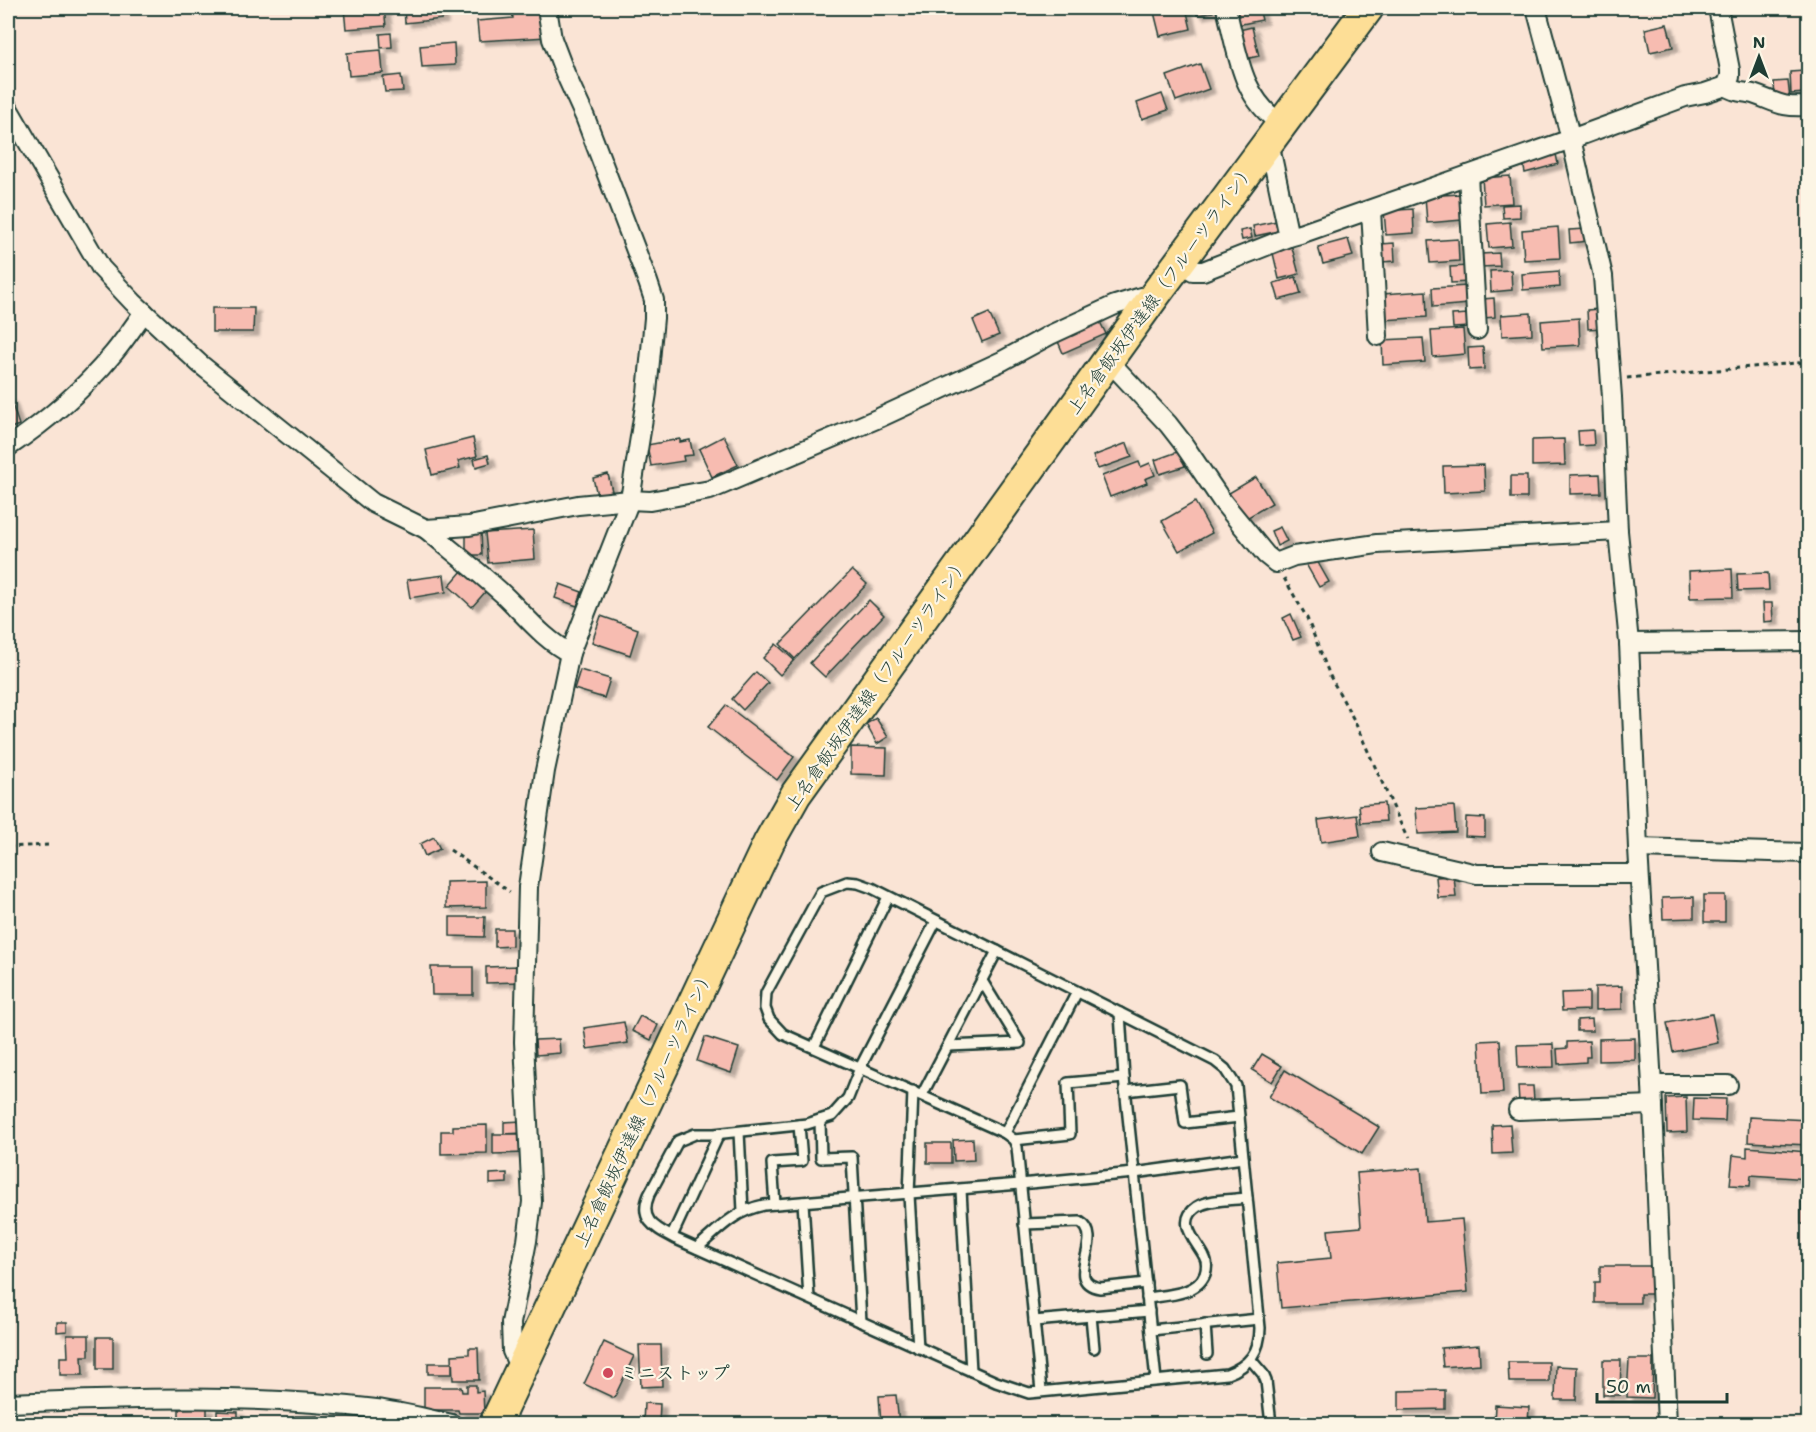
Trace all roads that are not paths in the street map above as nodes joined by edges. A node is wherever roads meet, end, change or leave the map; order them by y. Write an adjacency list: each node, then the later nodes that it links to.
1 (547, 8): 21 (street)
2 (1226, 8): 9 (street)
3 (1368, 8): 9 (main road, 上名倉飯坂伊達線（フルーツライン）)
4 (1536, 8): 10 (street)
5 (1718, 8): 6 (street)
6 (1726, 86): 7 (street); 10 (street)
7 (1809, 106)
8 (8, 108): 16 (street)
9 (1275, 133): 13 (street); 14 (main road, 上名倉飯坂伊達線（フルーツライン）)
10 (1571, 139): 11 (street); 23 (street)
11 (1468, 175): 12 (street); 17 (street)
12 (1371, 210): 13 (street); 18 (street)
13 (1289, 237): 14 (street)
14 (1179, 262): 15 (main road, 上名倉飯坂伊達線（フルーツライン）)
15 (1152, 299): 19 (main road, 上名倉飯坂伊達線（フルーツライン）); 21 (street)
16 (144, 312): 20 (street); 22 (street)
17 (1477, 330)
18 (1378, 336)
19 (1108, 360): 23 (street); 82 (main road, 上名倉飯坂伊達線（フルーツライン）)
20 (8, 447)
21 (630, 500): 22 (street); 26 (street)
22 (426, 529): 26 (street)
23 (1618, 531): 25 (street)
24 (1809, 641): 25 (street)
25 (1629, 643): 27 (street)
26 (570, 653): 82 (street)
27 (1638, 848): 29 (street); 30 (street)
28 (1382, 852): 30 (street)
29 (1809, 853)
30 (1639, 874): 41 (street)
31 (888, 897): 32 (lane); 38 (lane); 38 (lane)
32 (936, 921): 33 (lane); 39 (lane)
33 (997, 951): 34 (lane); 35 (lane)
34 (982, 981): 37 (lane); 37 (lane)
35 (1077, 992): 36 (lane); 52 (lane)
36 (1120, 1013): 40 (lane); 48 (lane)
37 (948, 1046): 45 (lane)
38 (814, 1047): 39 (lane)
39 (860, 1068): 43 (lane); 49 (lane)
40 (1124, 1078): 44 (lane); 54 (lane)
41 (1652, 1085): 42 (street); 46 (street)
42 (1728, 1085)
43 (913, 1091): 45 (lane); 59 (lane)
44 (1125, 1091): 48 (lane); 56 (lane)
45 (922, 1095): 52 (lane)
46 (1653, 1105): 47 (street); 90 (street)
47 (1518, 1110)
48 (1239, 1117): 55 (lane)
49 (820, 1120): 50 (lane); 61 (lane)
50 (799, 1125): 51 (lane); 63 (lane)
51 (739, 1131): 53 (lane); 64 (lane)
52 (1005, 1133): 54 (lane)
53 (719, 1134): 66 (lane); 66 (lane)
54 (1014, 1140): 57 (lane)
55 (1243, 1158): 56 (lane); 60 (lane)
56 (1134, 1173): 57 (lane); 68 (lane)
57 (1020, 1184): 58 (lane); 65 (lane)
58 (961, 1190): 59 (lane); 83 (lane)
59 (909, 1195): 61 (lane); 78 (lane)
60 (1247, 1197): 70 (lane); 73 (lane)
61 (853, 1199): 62 (lane); 75 (lane)
62 (803, 1202): 63 (lane); 69 (lane)
63 (775, 1204): 64 (lane)
64 (743, 1211): 67 (lane)
65 (1024, 1224): 68 (lane); 74 (lane)
66 (672, 1236): 67 (lane)
67 (697, 1248): 69 (lane)
68 (1146, 1283): 70 (lane)
69 (809, 1298): 75 (lane)
70 (1148, 1298): 71 (lane)
71 (1149, 1311): 72 (lane); 77 (lane)
72 (1091, 1316): 74 (lane); 79 (lane)
73 (1259, 1319): 76 (lane); 81 (lane)
74 (1034, 1321): 85 (lane)
75 (861, 1322): 78 (lane)
76 (1205, 1324): 77 (lane); 80 (lane)
77 (1151, 1330): 84 (lane)
78 (918, 1348): 83 (lane)
79 (1094, 1348)
80 (1207, 1354)
81 (1251, 1360): 84 (lane); 89 (lane)
82 (523, 1366): 88 (main road, 上名倉飯坂伊達線（フルーツライン）)
83 (971, 1371): 85 (lane)
84 (1156, 1380): 85 (lane)
85 (1041, 1392)
86 (8, 1403): 87 (street)
87 (452, 1425)
88 (495, 1425)
89 (1271, 1425)
90 (1667, 1425)

